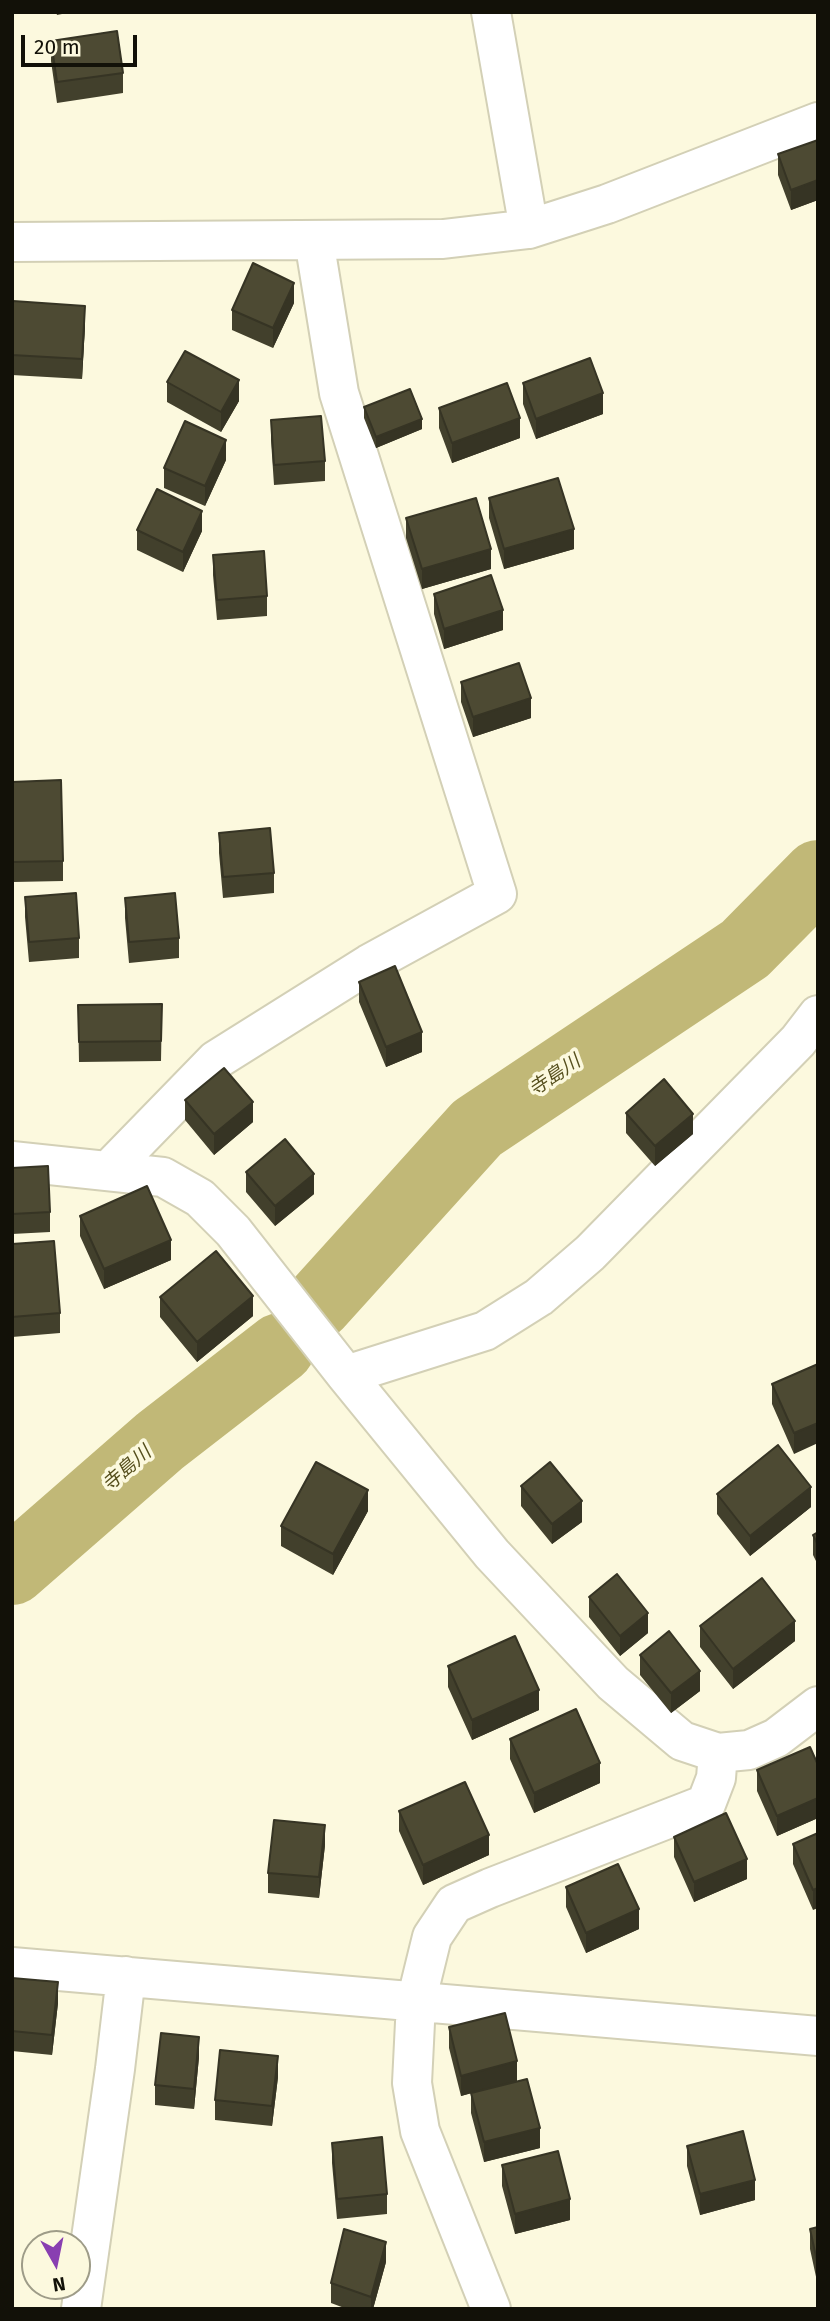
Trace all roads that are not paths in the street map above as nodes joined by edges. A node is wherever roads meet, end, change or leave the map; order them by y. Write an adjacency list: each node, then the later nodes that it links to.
1 (491, 12): 3 (street)
2 (818, 122): 3 (street)
3 (529, 229): 4 (street)
4 (314, 240): 5 (street); 8 (street)
5 (12, 242)
6 (818, 1015): 9 (street)
7 (12, 1161): 8 (street)
8 (109, 1170): 9 (street)
9 (346, 1375): 11 (street)
10 (816, 1713): 11 (street)
11 (718, 1753): 14 (street)
12 (12, 1967): 13 (street)
13 (126, 1976): 14 (street); 16 (street)
14 (416, 2002): 15 (street); 17 (street)
15 (818, 2036)
16 (81, 2309)
17 (491, 2309)

